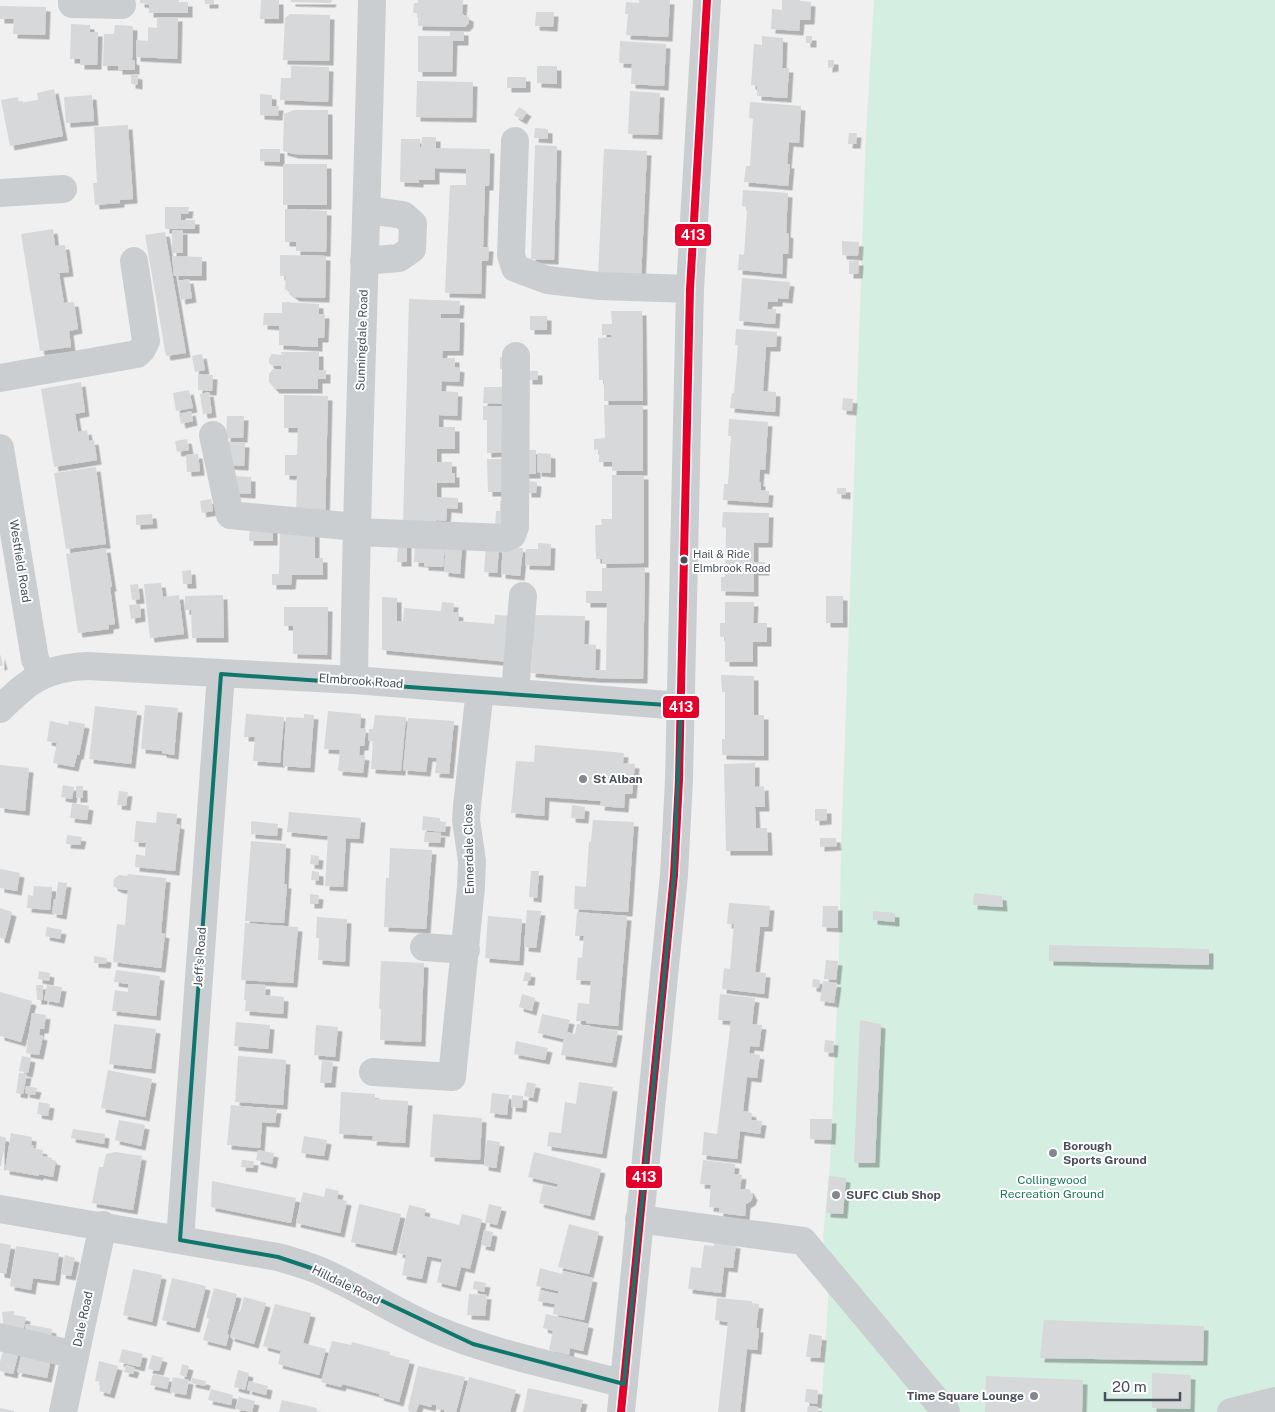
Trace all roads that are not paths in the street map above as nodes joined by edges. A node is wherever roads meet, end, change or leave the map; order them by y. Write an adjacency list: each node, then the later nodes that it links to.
1 (72, 0): 4 (street)
2 (372, 0): 8 (street, Sunningdale Road)
3 (707, 0): 11 (street)
4 (122, 5)
5 (515, 141): 11 (street)
6 (63, 189): 7 (street)
7 (0, 193)
8 (367, 210): 10 (street, Sunningdale Road); 10 (street)
9 (134, 260): 13 (street)
10 (364, 261): 16 (street, Sunningdale Road)
11 (690, 289): 23 (street)
12 (516, 356): 16 (street)
13 (0, 378)
14 (213, 435): 16 (street)
15 (0, 448): 18 (street, Westfield Road)
16 (356, 529): 20 (street, Sunningdale Road)
17 (523, 596): 22 (street)
18 (42, 674): 19 (street, Elmbrook Road); 24 (street, Elmbrook Road)
19 (221, 674): 20 (street, Elmbrook Road); 31 (street, Jeff's Road)
20 (354, 680): 21 (street, Elmbrook Road)
21 (480, 690): 22 (street, Elmbrook Road); 26 (street, Ennerdale Close)
22 (515, 692): 23 (street, Elmbrook Road)
23 (681, 706): 29 (street)
24 (0, 709)
25 (424, 947): 26 (street)
26 (466, 950): 27 (street, Ennerdale Close)
27 (373, 1072)
28 (0, 1208): 30 (street, Hilldale Road)
29 (639, 1218): 34 (street); 38 (street)
30 (104, 1226): 31 (street, Hilldale Road); 33 (street, Dale Road)
31 (180, 1240): 34 (street, Hilldale Road)
32 (0, 1337): 33 (street)
33 (76, 1354): 36 (street, Dale Road)
34 (624, 1384): 37 (street)
35 (1275, 1401): 39 (street)
36 (63, 1412)
37 (621, 1412)
38 (946, 1412)
39 (1231, 1412)

